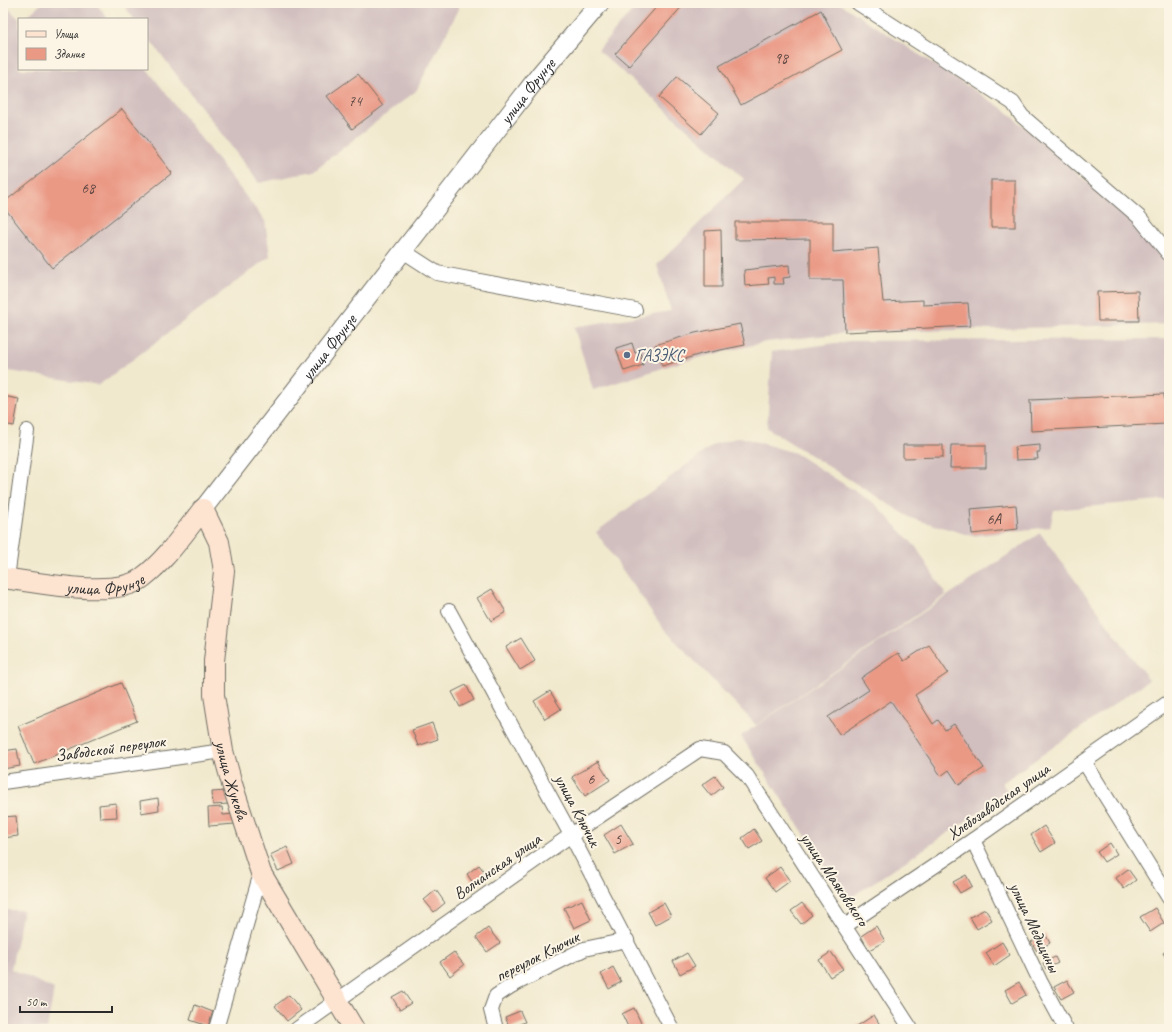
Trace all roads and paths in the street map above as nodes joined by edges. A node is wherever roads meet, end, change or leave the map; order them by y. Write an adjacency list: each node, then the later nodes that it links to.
1 (600, 3): 3 (street, улица Фрунзе)
2 (858, 3): 4 (street)
3 (403, 251): 5 (street); 7 (street, улица Фрунзе)
4 (1169, 254)
5 (635, 310)
6 (27, 431): 8 (street)
7 (203, 509): 8 (main road, улица Фрунзе); 11 (main road, улица Жукова)
8 (5, 578)
9 (449, 611): 15 (street, улица Ключик)
10 (1169, 702): 13 (street, Хлебозаводская улица)
11 (223, 751): 14 (street, Заводской переулок); 17 (main road, улица Жукова)
12 (724, 752): 15 (street, Волчанская улица); 19 (street, улица Маяковского)
13 (1085, 763): 16 (street, Хлебозаводская улица); 18 (street)
14 (3, 782)
15 (571, 836): 20 (street, улица Ключик); 21 (street, Волчанская улица)
16 (974, 840): 19 (street, Хлебозаводская улица); 28 (street, улица Медицины)
17 (261, 873): 21 (main road, улица Жукова); 22 (street)
18 (1169, 898)
19 (845, 926): 27 (street, улица Маяковского)
20 (627, 940): 25 (street, переулок Ключик); 26 (street, улица Ключик)
21 (337, 1002): 23 (street, Волчанская улица); 24 (main road, улица Жукова)
22 (216, 1029)
23 (297, 1029)
24 (354, 1029)
25 (496, 1029)
26 (672, 1029)
27 (911, 1029)
28 (1066, 1029)

